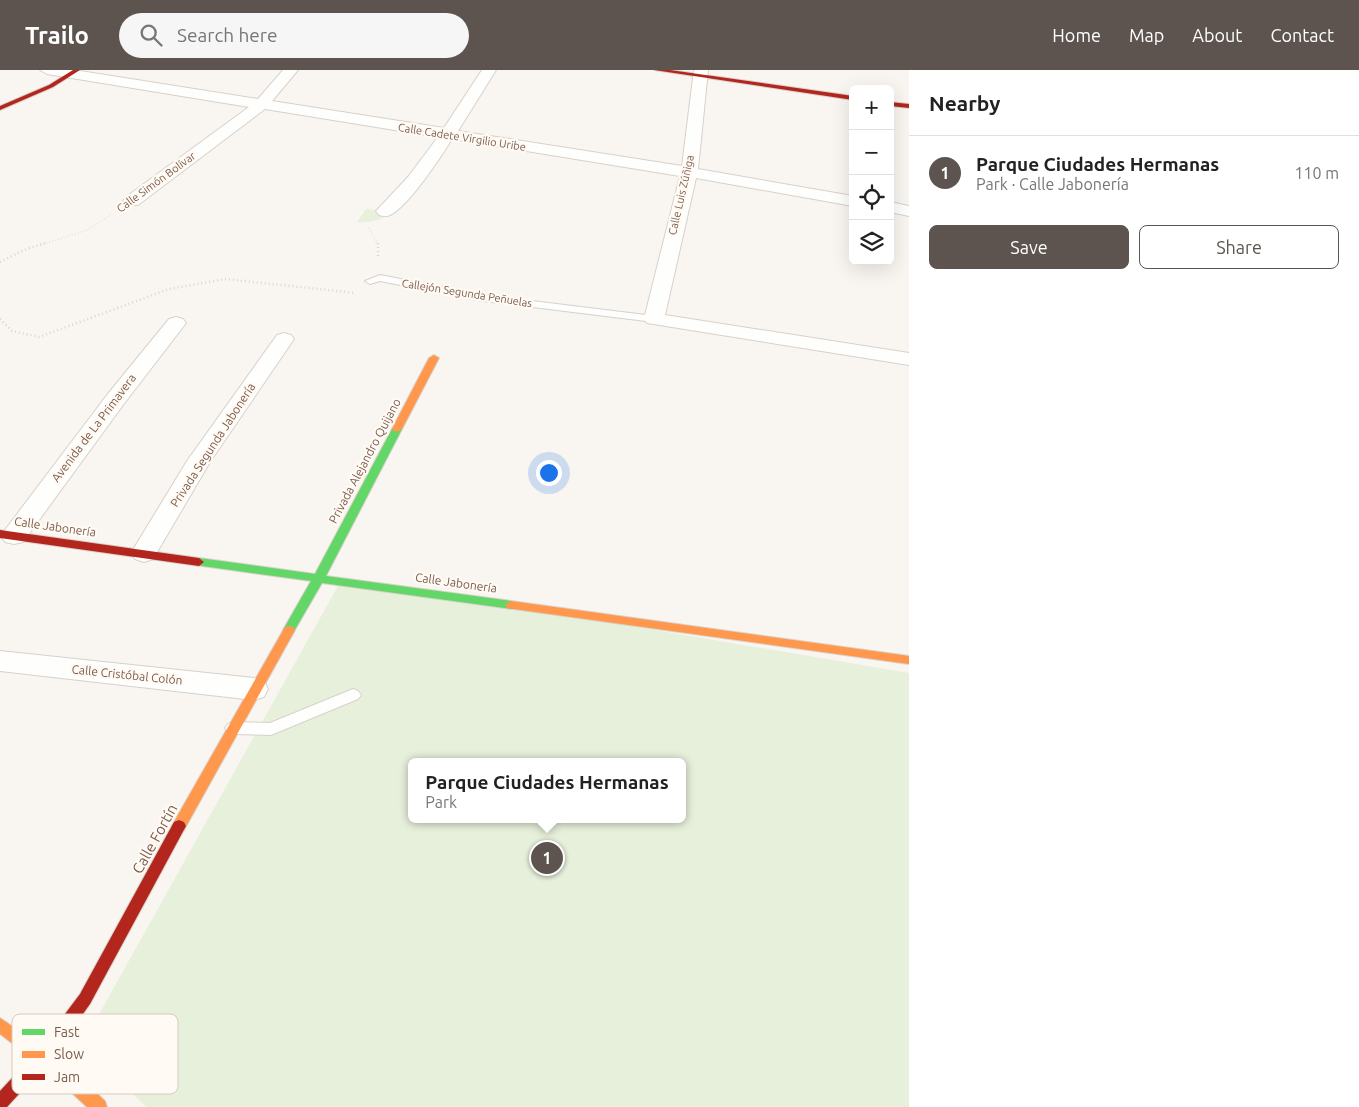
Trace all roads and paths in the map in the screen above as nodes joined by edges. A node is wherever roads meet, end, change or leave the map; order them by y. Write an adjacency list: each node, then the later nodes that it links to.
1 (292, 70): 9 (street, Calle Simón Bolívar)
2 (488, 70): 12 (street)
3 (657, 70): 6 (street)
4 (43, 72): 5 (street, Calle Cadete Virgilio Uribe)
5 (74, 72): 9 (street, Calle Cadete Virgilio Uribe); 11 (street)
6 (702, 73): 7 (street); 13 (street, Calle Luis Zúñiga)
7 (849, 97)
8 (894, 104): 10 (street)
9 (261, 105): 12 (street, Calle Cadete Virgilio Uribe); 15 (street, Calle Simón Bolívar)
10 (909, 106)
11 (0, 108)
12 (447, 135): 13 (street, Calle Cadete Virgilio Uribe); 17 (street)
13 (689, 172): 14 (street, Calle Cadete Virgilio Uribe); 22 (street, Calle Luis Zúñiga)
14 (849, 200)
15 (132, 201): 19 (path, Calle Simón Bolívar)
16 (894, 209): 18 (street)
17 (385, 211): 20 (path)
18 (909, 211)
19 (0, 262)
20 (370, 281): 21 (path); 22 (lane, Callejón Segunda Peñuelas)
21 (0, 319)
22 (654, 319): 26 (street, Callejón Segunda Peñuelas)
23 (176, 322): 27 (street, Avenida de La Primavera)
24 (284, 339): 28 (street, Privada Segunda Jabonería)
25 (434, 358): 29 (street, Privada Alejandro Quijano)
26 (909, 360)
27 (7, 534): 28 (street, Calle Jabonería)
28 (144, 554): 29 (street, Calle Jabonería)
29 (319, 578): 30 (street, Calle Jabonería); 32 (street, Calle Fortín)
30 (909, 660)
31 (0, 661): 32 (street, Calle Cristóbal Colón)
32 (254, 689): 34 (street, Calle Fortín)
33 (353, 696): 34 (lane)
34 (233, 728): 35 (street, Calle Fortín)
35 (74, 1014)
36 (0, 1025): 37 (street)
37 (12, 1033)
38 (12, 1090): 40 (street, Calle Fortín)
39 (86, 1094): 41 (street)
40 (0, 1103)
41 (99, 1107)

